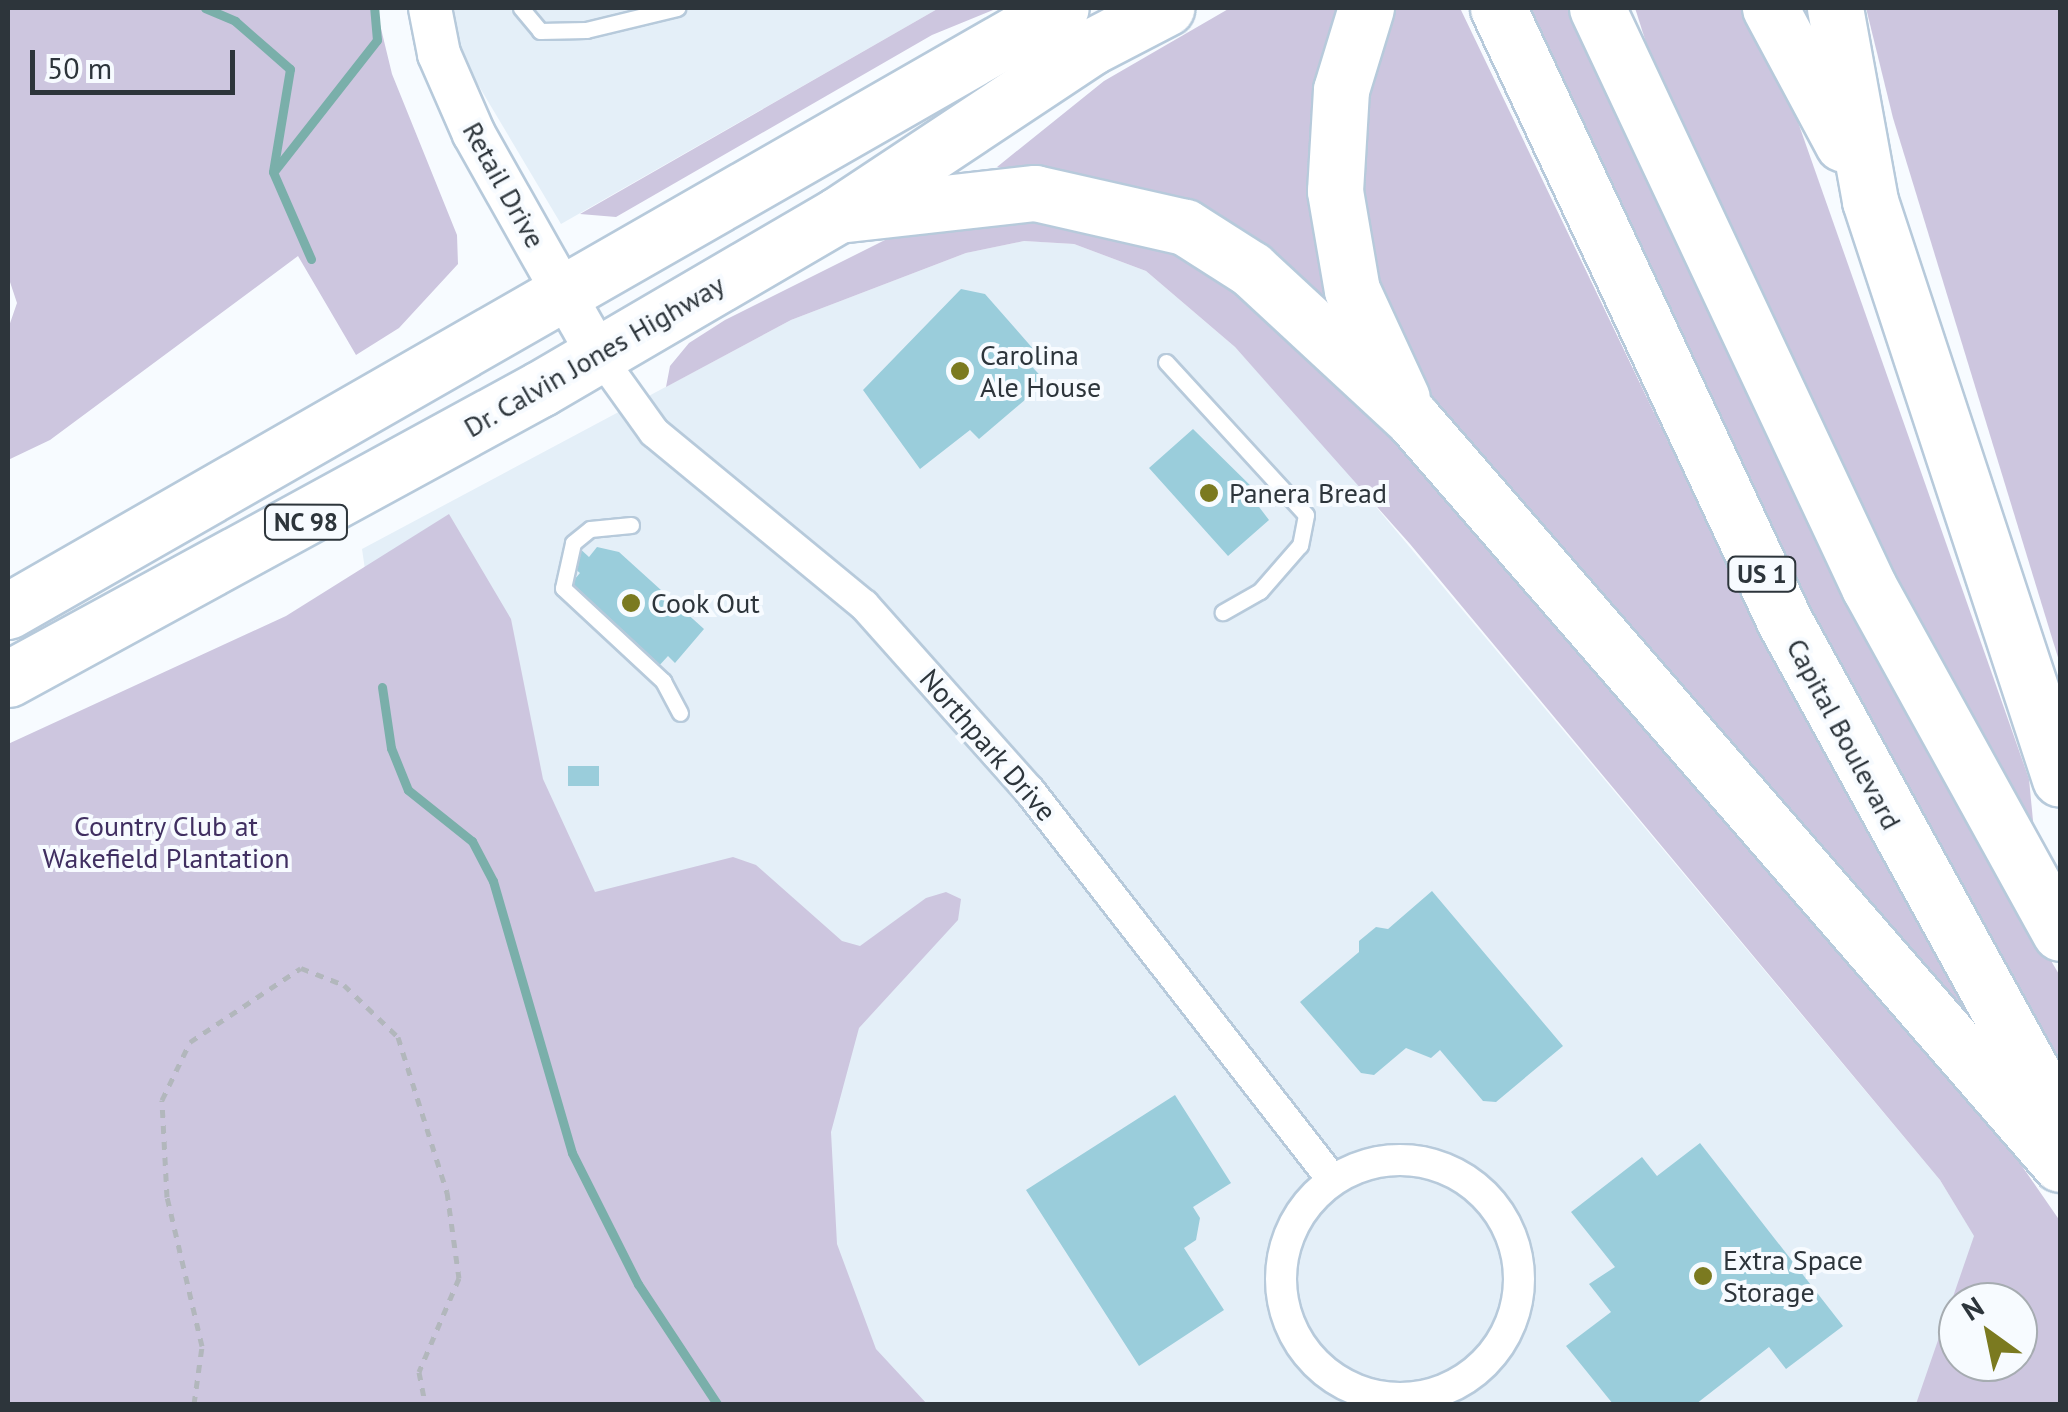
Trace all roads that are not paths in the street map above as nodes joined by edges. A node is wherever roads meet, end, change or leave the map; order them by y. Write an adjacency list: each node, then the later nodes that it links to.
1 (430, 8): 13 (street, Retail Drive)
2 (521, 8): 3 (lane)
3 (677, 8)
4 (1166, 8): 12 (highway, Dr. Calvin Jones Highway / NC 98)
5 (1366, 8): 16 (highway)
6 (1498, 8): 24 (highway, Capital Boulevard / US 1)
7 (1597, 8): 23 (highway)
8 (1770, 8): 11 (highway)
9 (1836, 8): 11 (highway)
10 (1052, 12): 13 (highway, NC 98)
11 (1870, 201): 22 (highway)
12 (838, 216): 14 (highway, Dr. Calvin Jones Highway / NC 98); 16 (highway)
13 (563, 292): 14 (street, Retail Drive); 18 (highway, NC 98)
14 (598, 354): 20 (highway, Dr. Calvin Jones Highway / NC 98); 26 (street, Northpark Drive)
15 (1166, 362): 19 (lane)
16 (1412, 418): 25 (highway)
17 (631, 526): 21 (lane)
18 (8, 611)
19 (1223, 612)
20 (8, 679)
21 (680, 713)
22 (2060, 779)
23 (2060, 932)
24 (2060, 1122)
25 (2060, 1164)
26 (1333, 1180): 26 (street)

